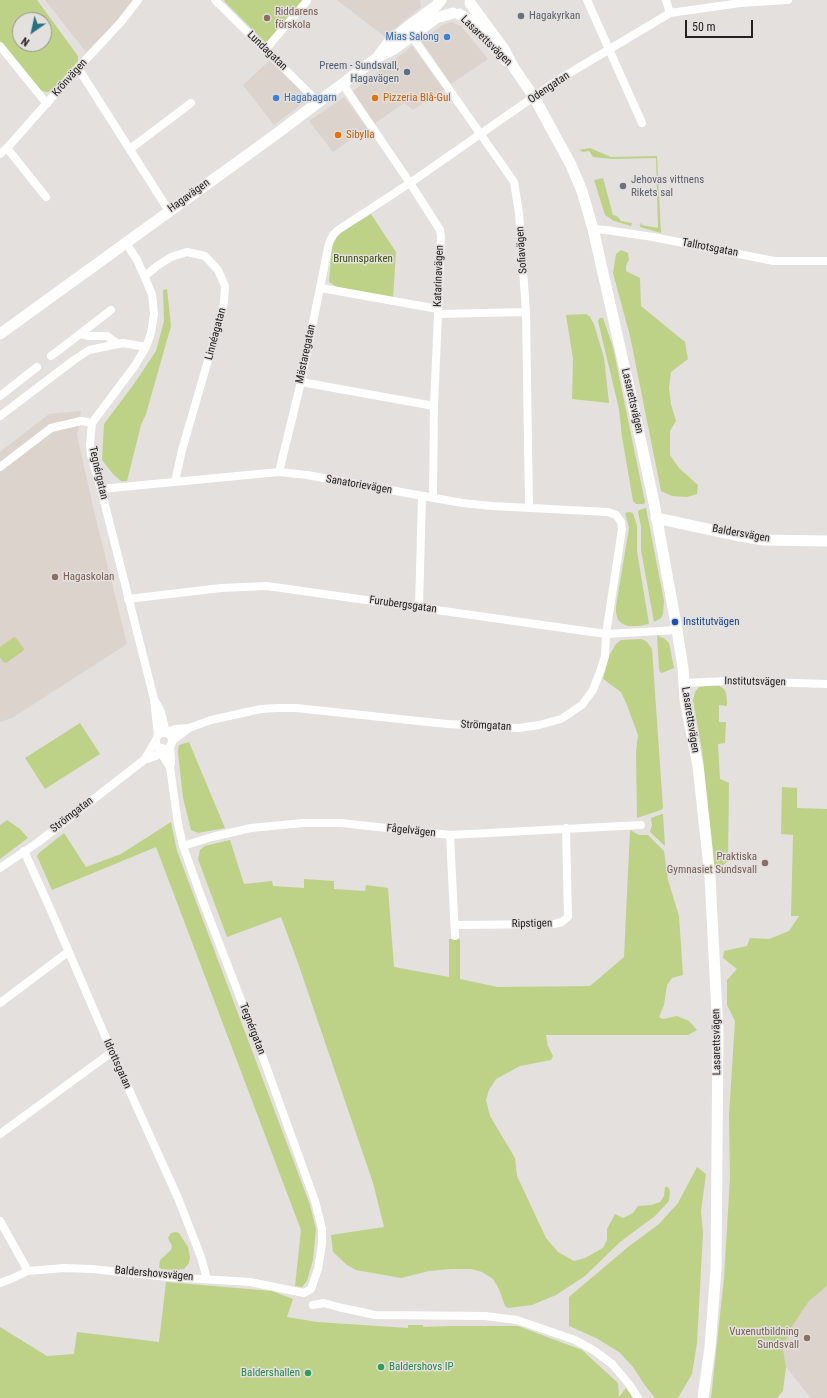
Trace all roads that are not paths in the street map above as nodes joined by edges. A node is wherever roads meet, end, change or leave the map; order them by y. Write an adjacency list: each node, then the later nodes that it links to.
1 (138, 0): 16 (street, Krönvägen)
2 (215, 0): 14 (street, Lundagatan)
3 (442, 0): 11 (street, Lasarettsvägen); 12 (street, Hagavägen)
4 (587, 0): 15 (street)
5 (666, 0): 10 (street)
6 (788, 0): 9 (street, Odengatan)
7 (308, 1): 14 (street)
8 (471, 1): 11 (street); 17 (street, Lasarettsvägen)
9 (740, 1): 10 (street, Odengatan)
10 (670, 13): 15 (street, Odengatan)
11 (456, 14): 12 (street, Hagavägen); 17 (street, Lasarettsvägen)
12 (409, 32): 18 (street, Hagavägen); 24 (street, Sofiavägen)
13 (0, 46): 22 (street)
14 (265, 50): 20 (street, Lundagatan)
15 (608, 50): 19 (street, Odengatan); 23 (street)
16 (78, 68): 22 (street, Krönvägen); 26 (street)
17 (514, 68): 19 (street, Lasarettsvägen)
18 (342, 83): 20 (street, Hagavägen); 28 (street, Katarinavägen)
19 (534, 97): 24 (street, Odengatan); 31 (street, Lasarettsvägen)
20 (318, 102): 30 (street, Hagavägen)
21 (191, 103): 26 (street)
22 (47, 104): 25 (street, Krönvägen)
23 (642, 123)
24 (481, 134): 28 (street, Odengatan); 39 (street, Sofiavägen)
25 (7, 148): 27 (street, Krönvägen); 29 (street)
26 (130, 149): 30 (street)
27 (0, 154)
28 (410, 183): 32 (street, Odengatan); 38 (street, Katarinavägen)
29 (46, 198)
30 (169, 211): 33 (street, Hagavägen)
31 (593, 229): 34 (street, Tallrotsgatan); 59 (street, Lasarettsvägen)
32 (333, 235): 36 (street, Mästaregatan)
33 (126, 243): 35 (street); 40 (street, Hagavägen)
34 (827, 261)
35 (145, 276): 43 (street); 53 (street, Linnéagatan)
36 (320, 288): 38 (street); 46 (street, Mästaregatan)
37 (111, 310): 41 (street)
38 (438, 311): 39 (street); 48 (street, Katarinavägen)
39 (526, 312): 57 (street, Sofiavägen)
40 (0, 334)
41 (80, 334): 42 (street); 44 (street)
42 (118, 344): 43 (street); 49 (street)
43 (146, 347): 50 (street)
44 (51, 356)
45 (37, 367): 47 (street)
46 (301, 382): 48 (street); 52 (street, Mästaregatan)
47 (0, 396)
48 (434, 406): 56 (street, Katarinavägen)
49 (0, 416)
50 (92, 423): 51 (street); 54 (street, Tegnérgatan)
51 (0, 467)
52 (279, 472): 53 (street, Sanatorievägen); 55 (street, Sanatorievägen)
53 (175, 482): 54 (street, Sanatorievägen)
54 (101, 489): 61 (street, Tegnérgatan)
55 (422, 496): 56 (street, Sanatorievägen); 62 (street)
56 (433, 498): 57 (street, Sanatorievägen)
57 (529, 508): 58 (street, Sanatorievägen)
58 (616, 515): 64 (street, Strömgatan)
59 (656, 518): 60 (street, Baldersvägen); 63 (street, Lasarettsvägen)
60 (827, 541)
61 (128, 599): 62 (street, Furubergsgatan); 68 (street, Tegnérgatan)
62 (419, 607): 64 (street, Furubergsgatan)
63 (677, 630): 64 (street, Furubergsgatan); 65 (street, Lasarettsvägen)
64 (606, 634): 67 (street, Strömgatan)
65 (683, 683): 66 (street, Institutsvägen); 90 (street, Lasarettsvägen)
66 (827, 684)
67 (189, 728): 68 (street, Strömgatan); 69 (street, Strömgatan)
68 (160, 736): 69 (street); 69 (street); 70 (street, Strömgatan)
69 (168, 745): 70 (street, Strömgatan); 74 (street, Tegnérgatan)
70 (144, 760): 75 (street, Strömgatan)
71 (642, 825): 72 (street, Fågelvägen)
72 (566, 828): 73 (street, Fågelvägen); 77 (street, Ripstigen)
73 (450, 835): 74 (street, Fågelvägen); 77 (street)
74 (183, 846): 87 (street, Tegnérgatan)
75 (24, 851): 76 (street, Strömgatan); 79 (street, Idrottsgatan)
76 (0, 868)
77 (455, 924): 78 (street)
78 (455, 936)
79 (68, 952): 80 (street); 81 (street, Idrottsgatan)
80 (0, 1002)
81 (112, 1052): 82 (street); 85 (street, Idrottsgatan)
82 (0, 1134)
83 (0, 1221): 84 (street)
84 (28, 1271): 85 (street, Baldershovsvägen); 86 (street, Baldershovsvägen)
85 (207, 1279): 87 (street, Baldershovsvägen)
86 (0, 1283)
87 (309, 1291)
88 (313, 1305): 89 (street)
89 (638, 1398)
90 (703, 1398)

